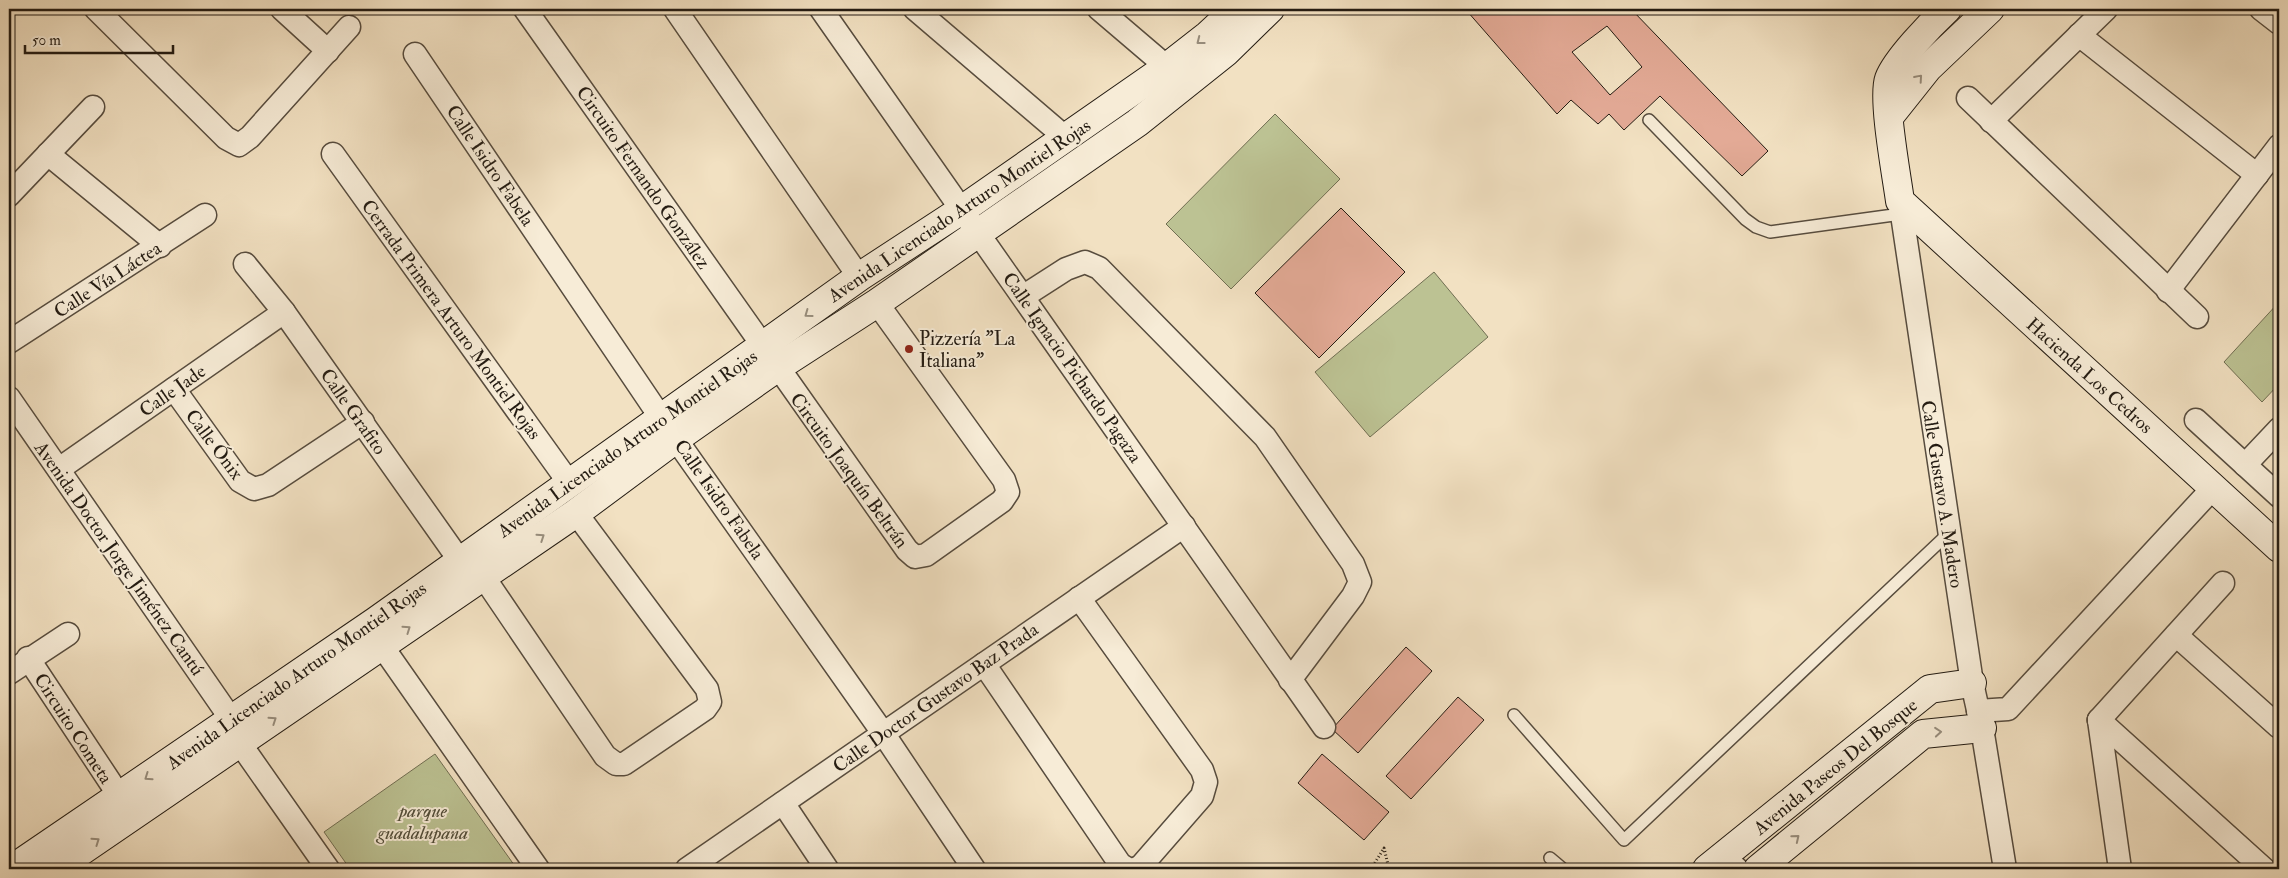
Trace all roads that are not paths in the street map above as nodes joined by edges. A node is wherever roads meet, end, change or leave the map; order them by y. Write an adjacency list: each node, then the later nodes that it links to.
1 (96, 9): 17 (street)
2 (282, 9): 17 (street)
3 (525, 9): 44 (street, Circuito Fernando González)
4 (675, 9): 37 (street)
5 (821, 9): 32 (street, Calle Ignacio Pichardo Pagaza)
6 (915, 9): 25 (street)
7 (1099, 9): 19 (street)
8 (1236, 9): 19 (main road, Avenida Licenciado Arturo Montiel Rojas, one-way to 19)
9 (1270, 9): 34 (main road, Avenida Licenciado Arturo Montiel Rojas)
10 (1947, 9): 22 (main road, Calle Gustavo A. Madero)
11 (1990, 9): 22 (main road, one-way to 11)
12 (2106, 9): 16 (street)
13 (2261, 9): 14 (street)
14 (2279, 23)
15 (349, 27): 17 (street)
16 (2079, 35): 24 (street); 29 (street)
17 (328, 51)
18 (415, 54): 49 (street, Calle Isidro Fabela)
19 (1167, 67): 25 (main road, Avenida Licenciado Arturo Montiel Rojas)
20 (1968, 98): 24 (street)
21 (93, 106): 27 (street)
22 (1889, 117): 31 (main road, Calle Gustavo A. Madero)
23 (1649, 120): 31 (lane)
24 (1992, 121): 38 (street)
25 (1066, 138): 32 (main road, Avenida Licenciado Arturo Montiel Rojas)
26 (2279, 146): 29 (street)
27 (48, 154): 30 (street); 35 (street)
28 (333, 154): 53 (street, Cerrada Primera Arturo Montiel Rojas)
29 (2257, 176): 38 (street)
30 (9, 195)
31 (1901, 208): 54 (main road, Hacienda Los Cedros); 58 (street, Calle Gustavo A. Madero)
32 (963, 209): 34 (street, Calle Ignacio Pichardo Pagaza); 37 (main road, Avenida Licenciado Arturo Montiel Rojas)
33 (205, 215): 35 (street, Calle Vía Láctea)
34 (979, 233): 39 (street, Calle Ignacio Pichardo Pagaza); 40 (main road, Avenida Licenciado Arturo Montiel Rojas)
35 (160, 246): 43 (street, Calle Vía Láctea)
36 (245, 264): 41 (street, Calle Grafito)
37 (859, 277): 44 (main road, Avenida Licenciado Arturo Montiel Rojas, one-way to 44)
38 (2168, 291): 42 (street)
39 (1024, 296): 57 (street, Calle Ignacio Pichardo Pagaza); 70 (street)
40 (877, 303): 44 (main road, Avenida Licenciado Arturo Montiel Rojas); 44 (street, Circuito Joaquín Beltrán)
41 (284, 312): 45 (street, Calle Jade); 48 (street, Calle Grafito)
42 (2197, 317)
43 (9, 342)
44 (770, 357): 49 (main road, Avenida Licenciado Arturo Montiel Rojas)
45 (174, 389): 48 (street, Calle Ónix); 52 (street, Calle Jade)
46 (9, 398): 52 (street, Avenida Doctor Jorge Jiménez Cantú)
47 (2196, 420): 51 (street)
48 (363, 422): 60 (street, Calle Grafito)
49 (669, 428): 53 (main road, Avenida Licenciado Arturo Montiel Rojas); 56 (main road, Avenida Licenciado Arturo Montiel Rojas); 78 (street, Calle Isidro Fabela)
50 (2279, 429): 51 (street)
51 (2245, 465): 55 (street)
52 (59, 469): 77 (street, Avenida Doctor Jorge Jiménez Cantú)
53 (570, 484): 60 (main road, Avenida Licenciado Arturo Montiel Rojas)
54 (2214, 488): 59 (main road, Hacienda Los Cedros); 73 (street)
55 (2279, 496)
56 (576, 513): 61 (main road, Avenida Licenciado Arturo Montiel Rojas, one-way to 56); 61 (street)
57 (1184, 526): 63 (street, Calle Doctor Gustavo Baz Prada); 70 (street, Calle Ignacio Pichardo Pagaza)
58 (1949, 533): 71 (street, Calle Gustavo A. Madero); 72 (lane)
59 (2279, 548)
60 (460, 561): 77 (main road, Avenida Licenciado Arturo Montiel Rojas)
61 (483, 576): 66 (main road, Avenida Licenciado Arturo Montiel Rojas, one-way to 61)
62 (2223, 583): 65 (street)
63 (1079, 598): 68 (street, Calle Doctor Gustavo Baz Prada); 91 (street)
64 (68, 634): 67 (street, Circuito Cometa)
65 (2176, 635): 74 (street); 76 (street)
66 (382, 646): 77 (main road, Avenida Licenciado Arturo Montiel Rojas, one-way to 66); 86 (street)
67 (28, 658): 69 (street, Circuito Cometa); 79 (street, Circuito Cometa)
68 (984, 664): 78 (street, Calle Doctor Gustavo Baz Prada); 90 (street)
69 (9, 672)
70 (1290, 680): 75 (street, Calle Ignacio Pichardo Pagaza)
71 (1972, 683): 73 (street, Calle Gustavo A. Madero); 82 (main road, Avenida Paseos Del Bosque)
72 (1514, 715)
73 (1980, 720): 93 (main road, Avenida Paseos Del Bosque, one-way to 73); 94 (street, Calle Gustavo A. Madero)
74 (2099, 720): 95 (street); 96 (street)
75 (1324, 727)
76 (2279, 727)
77 (235, 731): 79 (main road, Avenida Licenciado Arturo Montiel Rojas, one-way to 79); 84 (main road, Avenida Licenciado Arturo Montiel Rojas, one-way to 77); 85 (street, Avenida Doctor Jorge Jiménez Cantú)
78 (883, 733): 80 (street, Calle Doctor Gustavo Baz Prada); 89 (street, Calle Isidro Fabela)
79 (120, 797): 83 (main road, Avenida Licenciado Arturo Montiel Rojas)
80 (783, 803): 87 (street, Calle Doctor Gustavo Baz Prada); 88 (street)
81 (1550, 858): 92 (lane)
82 (1722, 865)
83 (12, 869)
84 (56, 869)
85 (328, 869)
86 (538, 869)
87 (687, 869)
88 (827, 869)
89 (974, 869)
90 (1128, 869)
91 (1134, 869)
92 (1563, 869)
93 (1758, 869)
94 (2005, 869)
95 (2120, 869)
96 (2264, 869)

